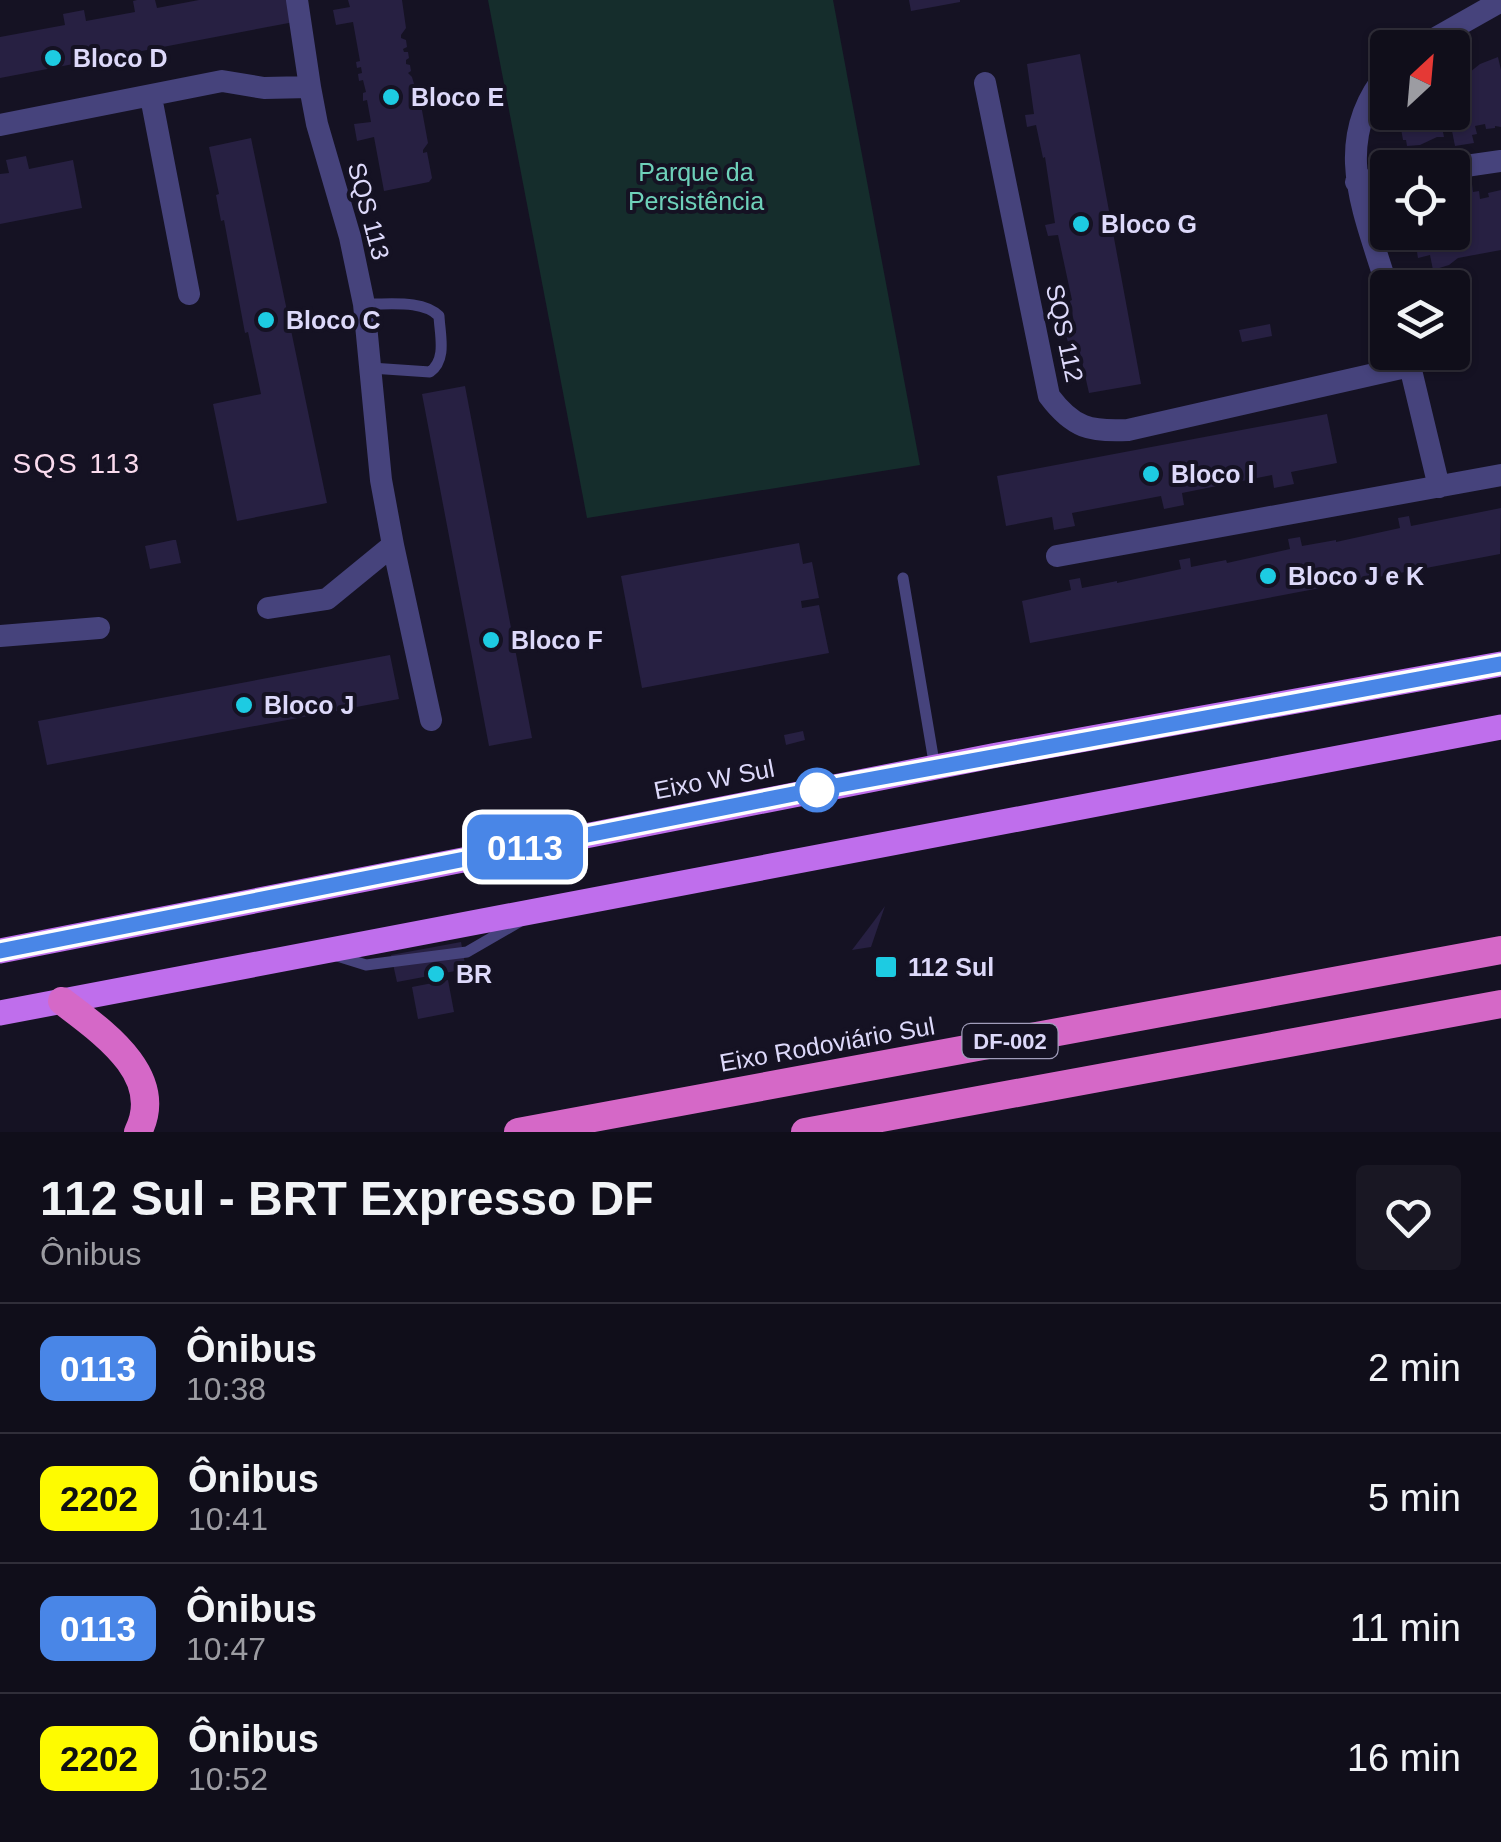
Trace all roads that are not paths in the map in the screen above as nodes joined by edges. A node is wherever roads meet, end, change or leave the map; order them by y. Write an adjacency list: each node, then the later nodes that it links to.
1 (298, 0): 5 (street, SQS 113)
2 (1501, 2): 3 (street)
3 (1450, 30)
4 (985, 83): 17 (street, SQS 112)
5 (310, 87): 6 (street); 15 (street, SQS 113)
6 (151, 96): 8 (street); 14 (street)
7 (1370, 96): 12 (street)
8 (0, 125)
9 (1501, 161): 10 (street)
10 (1470, 165)
11 (1370, 180): 12 (street)
12 (1356, 182): 13 (street)
13 (1382, 270)
14 (188, 294)
15 (364, 304): 16 (street, SQS 113); 16 (lane)
16 (371, 368): 21 (street, SQS 113)
17 (1370, 369)
18 (1411, 370): 20 (street, SQS 112)
19 (1501, 475): 20 (street)
20 (1439, 487): 22 (street)
21 (394, 545): 24 (street); 28 (street, SQS 113)
22 (1057, 556)
23 (903, 578): 30 (lane)
24 (268, 608)
25 (99, 628): 26 (street)
26 (0, 636)
27 (1501, 664): 30 (main road, Eixo W Sul)
28 (430, 720)
29 (1501, 728): 33 (main road)
30 (935, 768): 32 (main road, Eixo W Sul)
31 (1501, 950): 37 (highway, Eixo Rodoviário Sul / DF-002)
32 (0, 951)
33 (62, 1001): 35 (main road); 36 (highway)
34 (1501, 1004): 38 (highway, DF-002)
35 (0, 1013)
36 (138, 1132)
37 (518, 1132)
38 (805, 1132)

